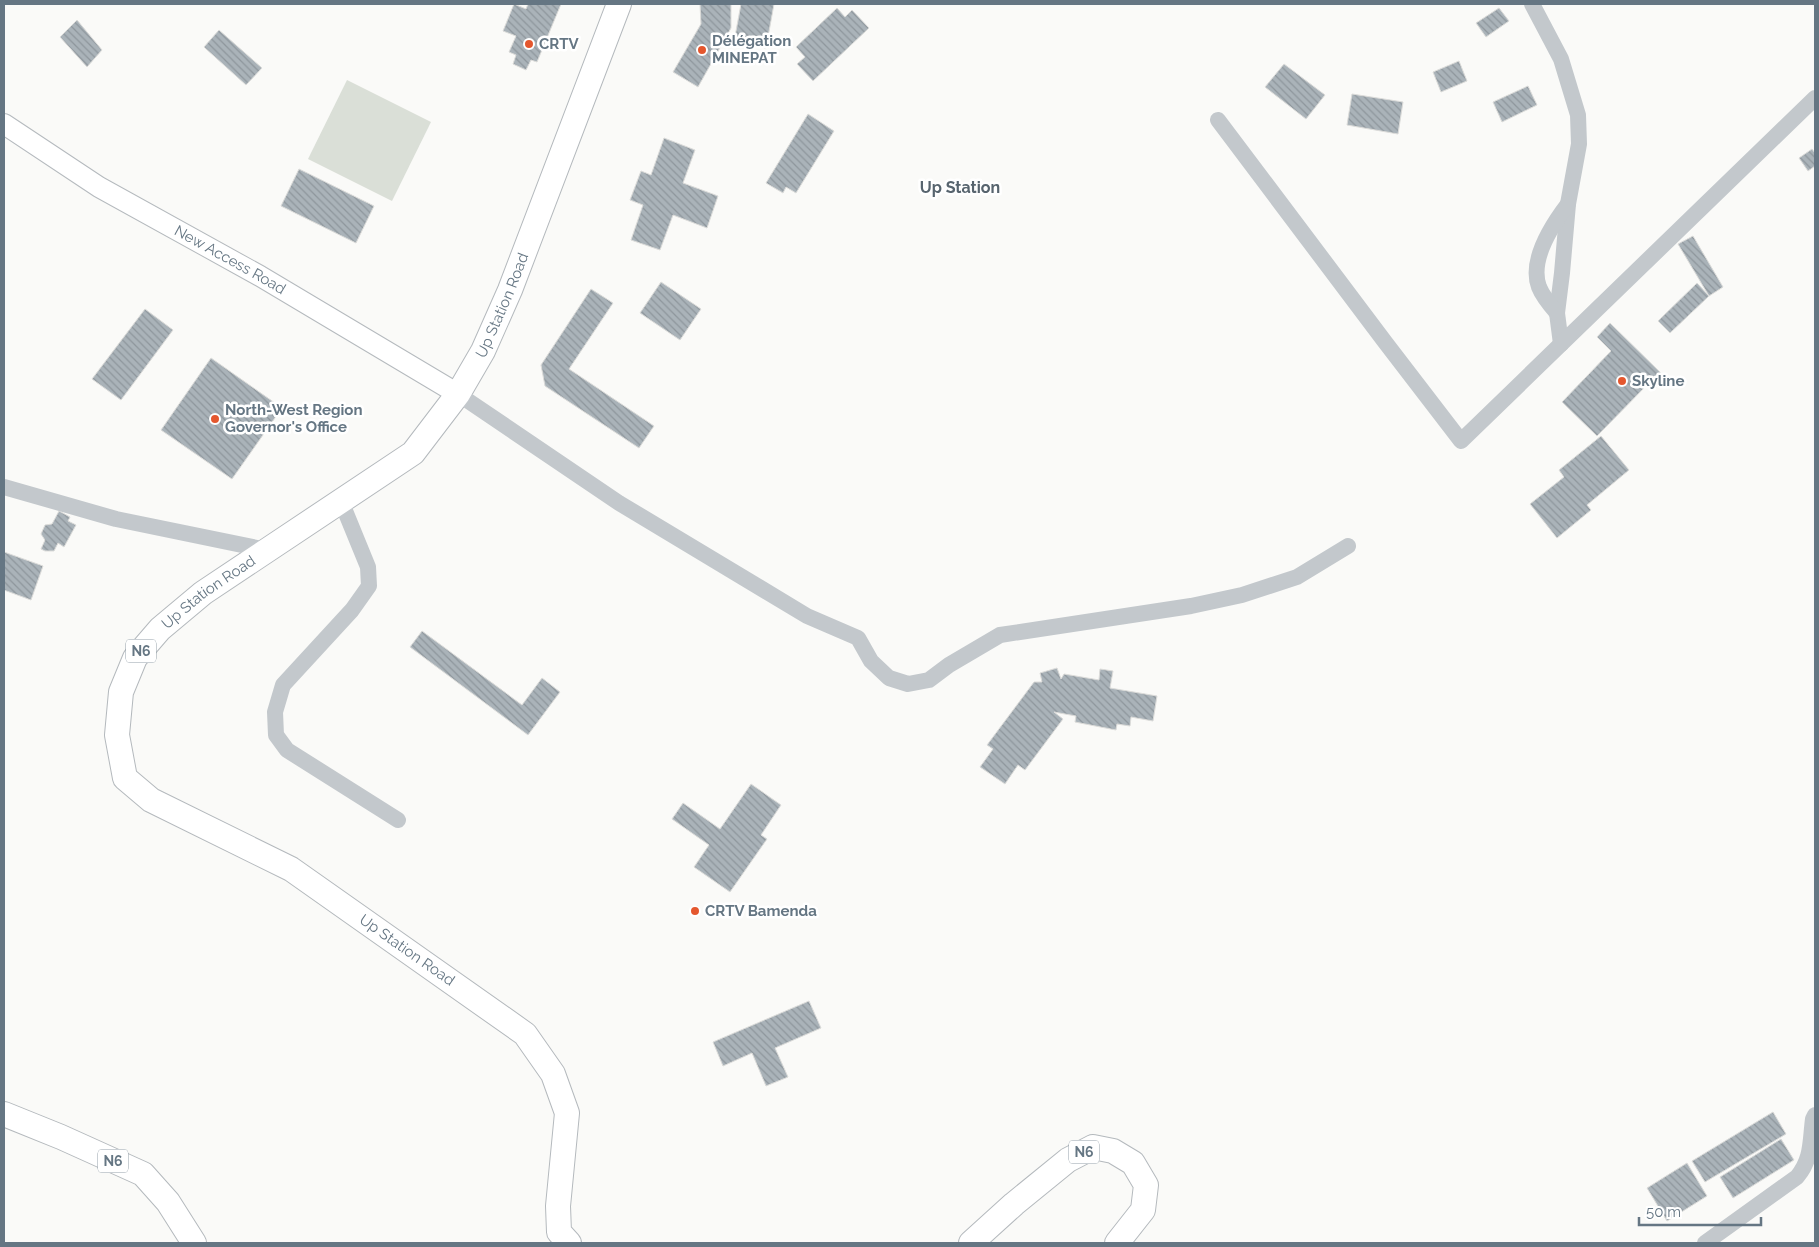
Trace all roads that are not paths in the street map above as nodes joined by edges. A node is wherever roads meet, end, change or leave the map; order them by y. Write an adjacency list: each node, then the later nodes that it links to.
1 (620, 4): 9 (highway, Up Station Road / N6)
2 (1532, 4): 6 (street)
3 (1815, 98): 8 (street)
4 (1218, 120): 8 (street)
5 (4, 124): 9 (main road, New Access Road)
6 (1568, 204): 7 (street); 7 (street)
7 (1557, 313): 8 (street)
8 (1561, 344)
9 (458, 394): 11 (highway, Up Station Road / N6); 12 (street)
10 (4, 486): 13 (street)
11 (341, 501): 13 (highway, Up Station Road / N6); 14 (street)
12 (1348, 546)
13 (267, 550): 18 (highway, Up Station Road / N6)
14 (398, 820)
15 (4, 1114): 17 (highway, N6)
16 (1815, 1115): 21 (street)
17 (194, 1243)
18 (568, 1243)
19 (970, 1243): 20 (highway, N6)
20 (1117, 1243)
21 (1705, 1243)

